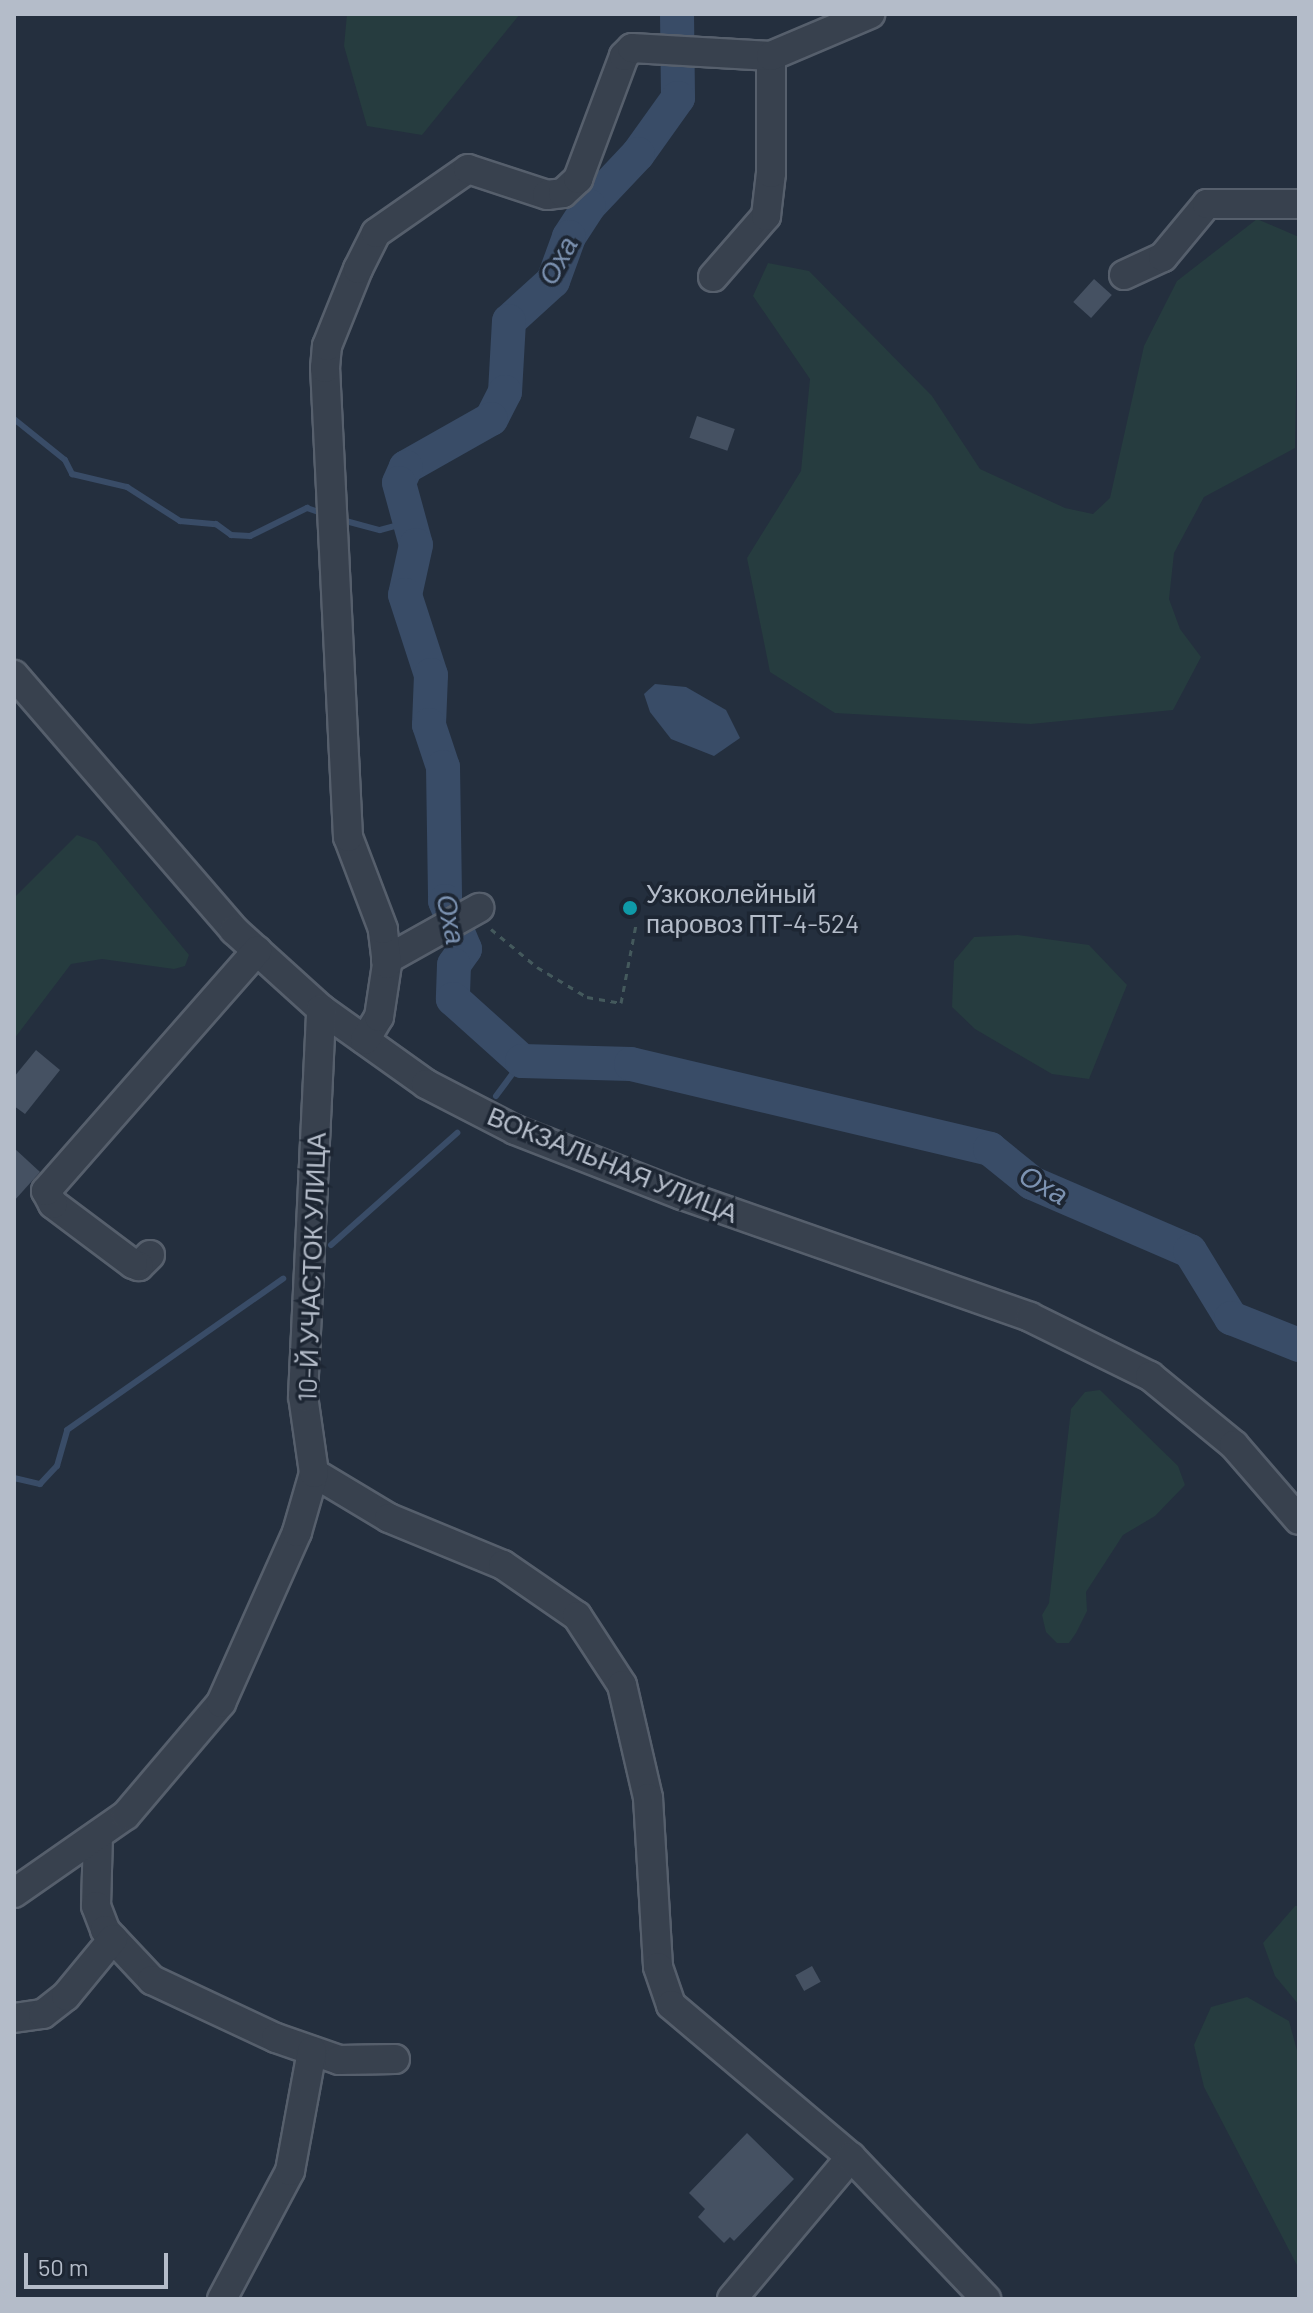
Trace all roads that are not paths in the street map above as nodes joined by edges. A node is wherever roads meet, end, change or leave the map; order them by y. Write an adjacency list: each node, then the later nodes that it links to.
1 (870, 14): 2 (street)
2 (771, 56): 5 (street); 9 (street)
3 (1299, 204): 4 (street)
4 (1124, 275)
5 (713, 277)
6 (14, 675): 8 (street, ВОКЗАЛЬНАЯ УЛИЦА)
7 (475, 911): 9 (street)
8 (257, 951): 10 (street, ВОКЗАЛЬНАЯ УЛИЦА); 12 (street)
9 (386, 960): 11 (street)
10 (321, 1009): 11 (street, ВОКЗАЛЬНАЯ УЛИЦА); 13 (street, 10-Й УЧАСТОК УЛИЦА)
11 (365, 1040): 14 (street, ВОКЗАЛЬНАЯ УЛИЦА)
12 (150, 1255)
13 (314, 1473): 15 (street, 10-Й УЧАСТОК УЛИЦА); 21 (street)
14 (1299, 1520)
15 (98, 1835): 16 (street, 10-Й УЧАСТОК УЛИЦА); 17 (street)
16 (14, 1893)
17 (113, 1939): 18 (street); 19 (street)
18 (14, 2018)
19 (312, 2051): 20 (street); 22 (street)
20 (395, 2059)
21 (851, 2157): 23 (street); 24 (street)
22 (222, 2299)
23 (732, 2299)
24 (986, 2299)

